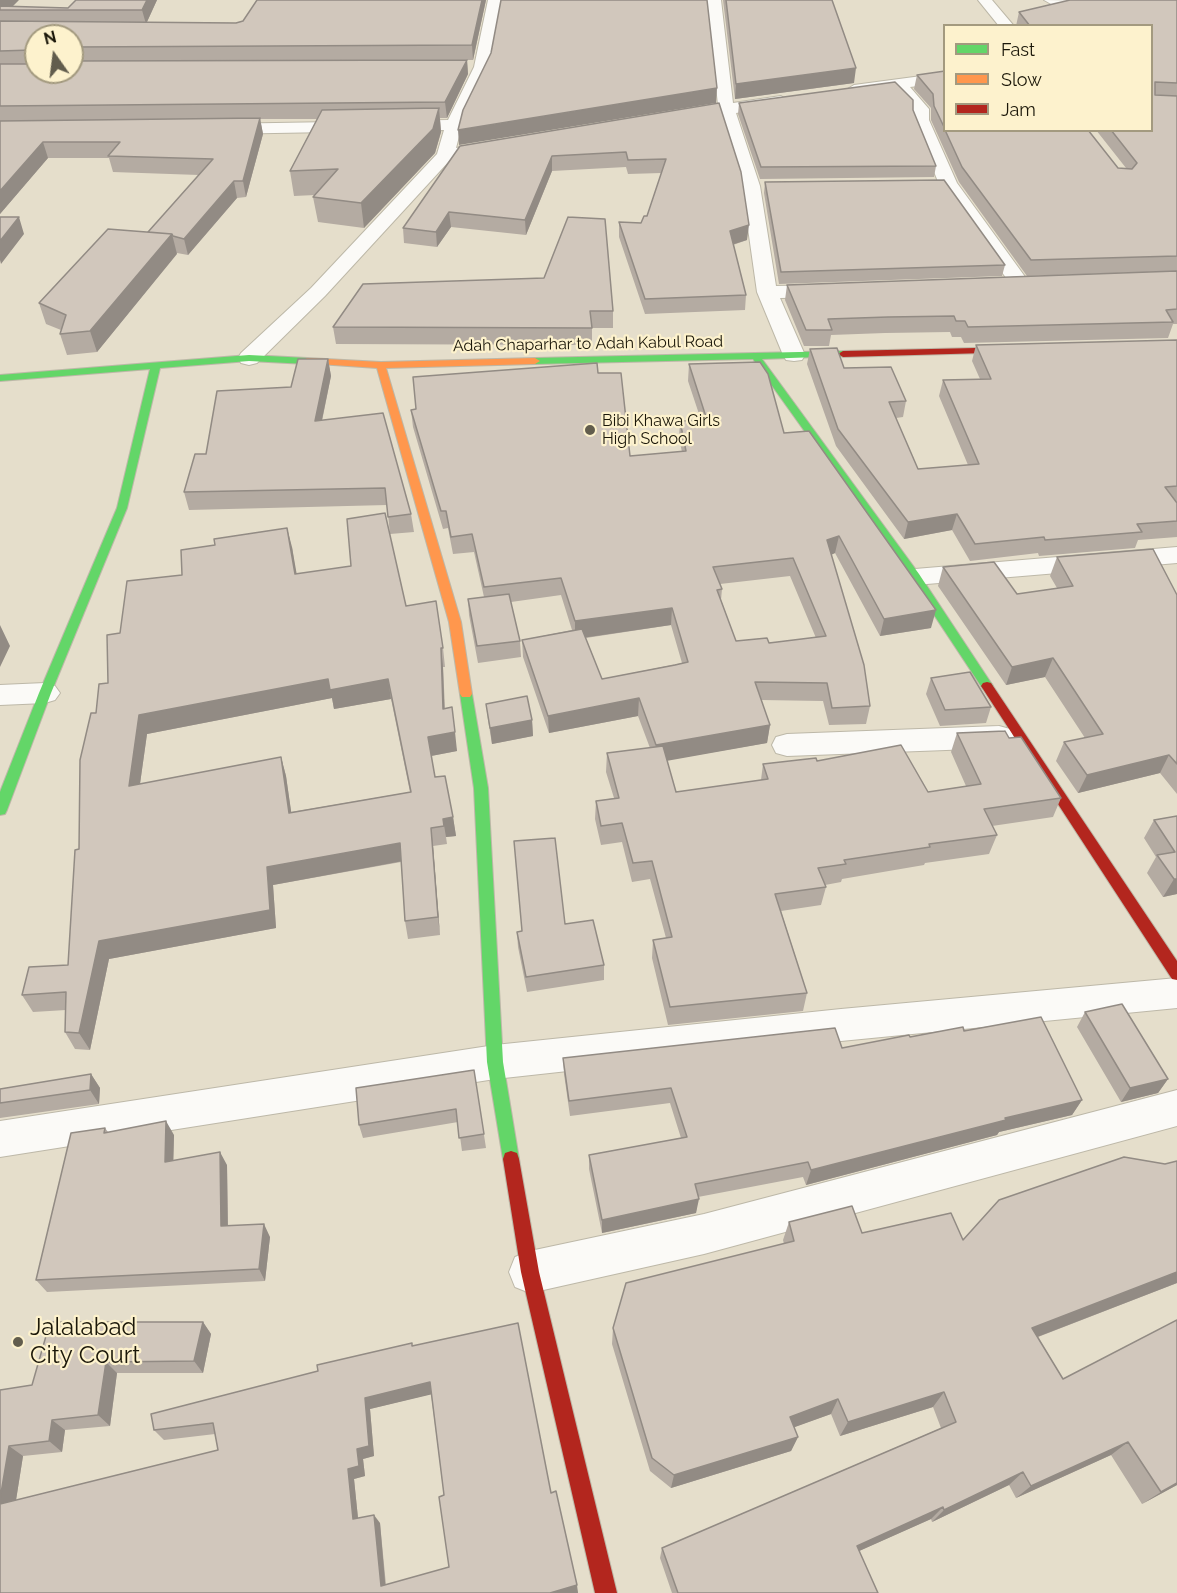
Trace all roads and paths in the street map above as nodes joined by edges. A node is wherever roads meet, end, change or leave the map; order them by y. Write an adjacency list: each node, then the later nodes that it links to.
1 (495, 0): 7 (street)
2 (714, 0): 13 (street)
3 (985, 0): 6 (street)
4 (1051, 0): 5 (street)
5 (1177, 6)
6 (1004, 24)
7 (482, 67): 8 (street); 15 (street)
8 (460, 68)
9 (943, 78): 10 (street)
10 (898, 84): 11 (street); 20 (street)
11 (840, 92)
12 (795, 99): 13 (street)
13 (726, 108): 14 (street); 21 (street)
14 (667, 118)
15 (454, 125): 16 (street); 18 (street)
16 (197, 129)
17 (515, 144): 18 (street)
18 (445, 155): 31 (street)
19 (928, 184): 20 (street)
20 (948, 184): 24 (street)
21 (751, 186): 22 (street); 27 (street)
22 (774, 186)
23 (1043, 284): 24 (street)
24 (1021, 285): 25 (street)
25 (998, 286)
26 (848, 290): 27 (street)
27 (767, 292): 29 (street)
28 (1034, 350): 29 (main road, Adah Chaparhar to Adah Kabul Road)
29 (794, 355): 30 (main road, Adah Chaparhar to Adah Kabul Road)
30 (756, 357): 33 (main road, Adah Chaparhar to Adah Kabul Road); 36 (main road)
31 (249, 358): 32 (main road, Adah Chaparhar to Adah Kabul Road); 33 (main road, Adah Chaparhar to Adah Kabul Road)
32 (156, 364): 34 (main road, Adah Chaparhar to Adah Kabul Road); 37 (main road)
33 (381, 365): 44 (main road)
34 (0, 378)
35 (1177, 555): 36 (street)
36 (915, 578): 39 (main road)
37 (45, 693): 38 (street); 41 (main road)
38 (0, 695)
39 (1020, 736): 40 (street); 42 (main road)
40 (787, 745)
41 (0, 810)
42 (1177, 974)
43 (1177, 993): 44 (street)
44 (495, 1062): 46 (street); 47 (main road)
45 (1177, 1108): 47 (street)
46 (0, 1139)
47 (530, 1272): 48 (main road)
48 (606, 1593)

